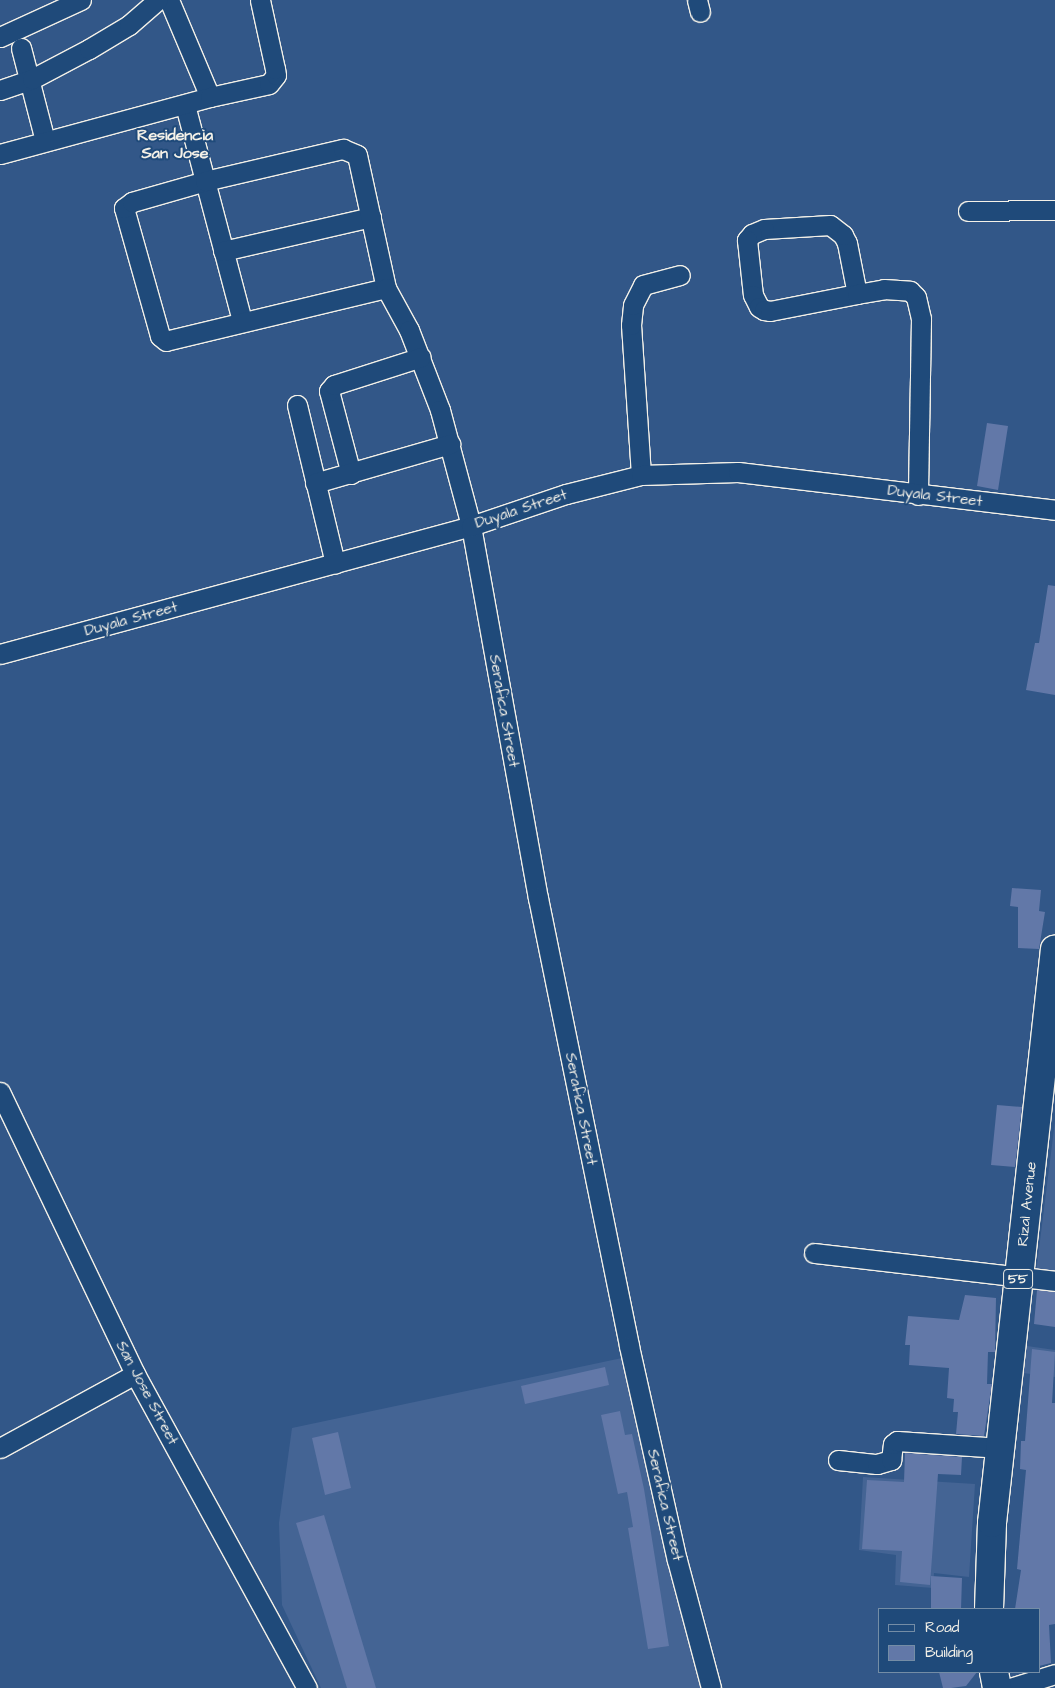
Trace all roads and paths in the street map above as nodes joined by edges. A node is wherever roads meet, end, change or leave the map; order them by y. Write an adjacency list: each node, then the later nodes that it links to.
1 (81, 0): 5 (street)
2 (158, 0): 7 (street)
3 (169, 0): 9 (street)
4 (260, 0): 9 (street)
5 (0, 37)
6 (21, 48): 7 (street)
7 (32, 79): 8 (street); 11 (street)
8 (0, 90)
9 (210, 96): 10 (street)
10 (185, 104): 11 (street); 13 (street)
11 (46, 141): 12 (street)
12 (0, 154)
13 (205, 181): 16 (street, Serafica Street); 17 (street); 21 (street, Serafica Street)
14 (1055, 210): 15 (street)
15 (968, 211)
16 (371, 216): 17 (street); 19 (street, Serafica Street)
17 (223, 251): 21 (street)
18 (680, 275): 26 (street)
19 (386, 288): 21 (street); 22 (street, Serafica Street)
20 (857, 294): 20 (street); 28 (street)
21 (242, 321)
22 (421, 357): 24 (street, Serafica Street); 25 (street)
23 (297, 406): 27 (street)
24 (450, 444): 25 (street); 30 (street, Serafica Street)
25 (351, 474): 27 (street)
26 (641, 476): 28 (street, Duyala Street); 30 (street, Duyala Street)
27 (315, 483): 31 (street)
28 (918, 495): 29 (street, Duyala Street)
29 (1055, 510)
30 (471, 526): 31 (street, Duyala Street); 47 (street, Serafica Street)
31 (334, 563): 32 (street, Duyala Street)
32 (0, 654)
33 (1055, 949): 34 (highway, Rizal Avenue / 55)
34 (1048, 1070): 37 (highway, Rizal Avenue / 55)
35 (0, 1092): 39 (street, San Jose Street)
36 (814, 1253): 37 (street)
37 (1018, 1274): 38 (street); 41 (highway, Rizal Avenue / 55)
38 (1055, 1280)
39 (135, 1374): 40 (street); 46 (street, San Jose Street)
40 (0, 1448)
41 (1001, 1448): 42 (street); 43 (highway, Rizal Avenue / 55)
42 (838, 1460)
43 (989, 1608)
44 (994, 1673): 48 (highway)
45 (1055, 1674): 49 (street)
46 (307, 1688)
47 (710, 1688)
48 (997, 1688)
49 (1010, 1688)

